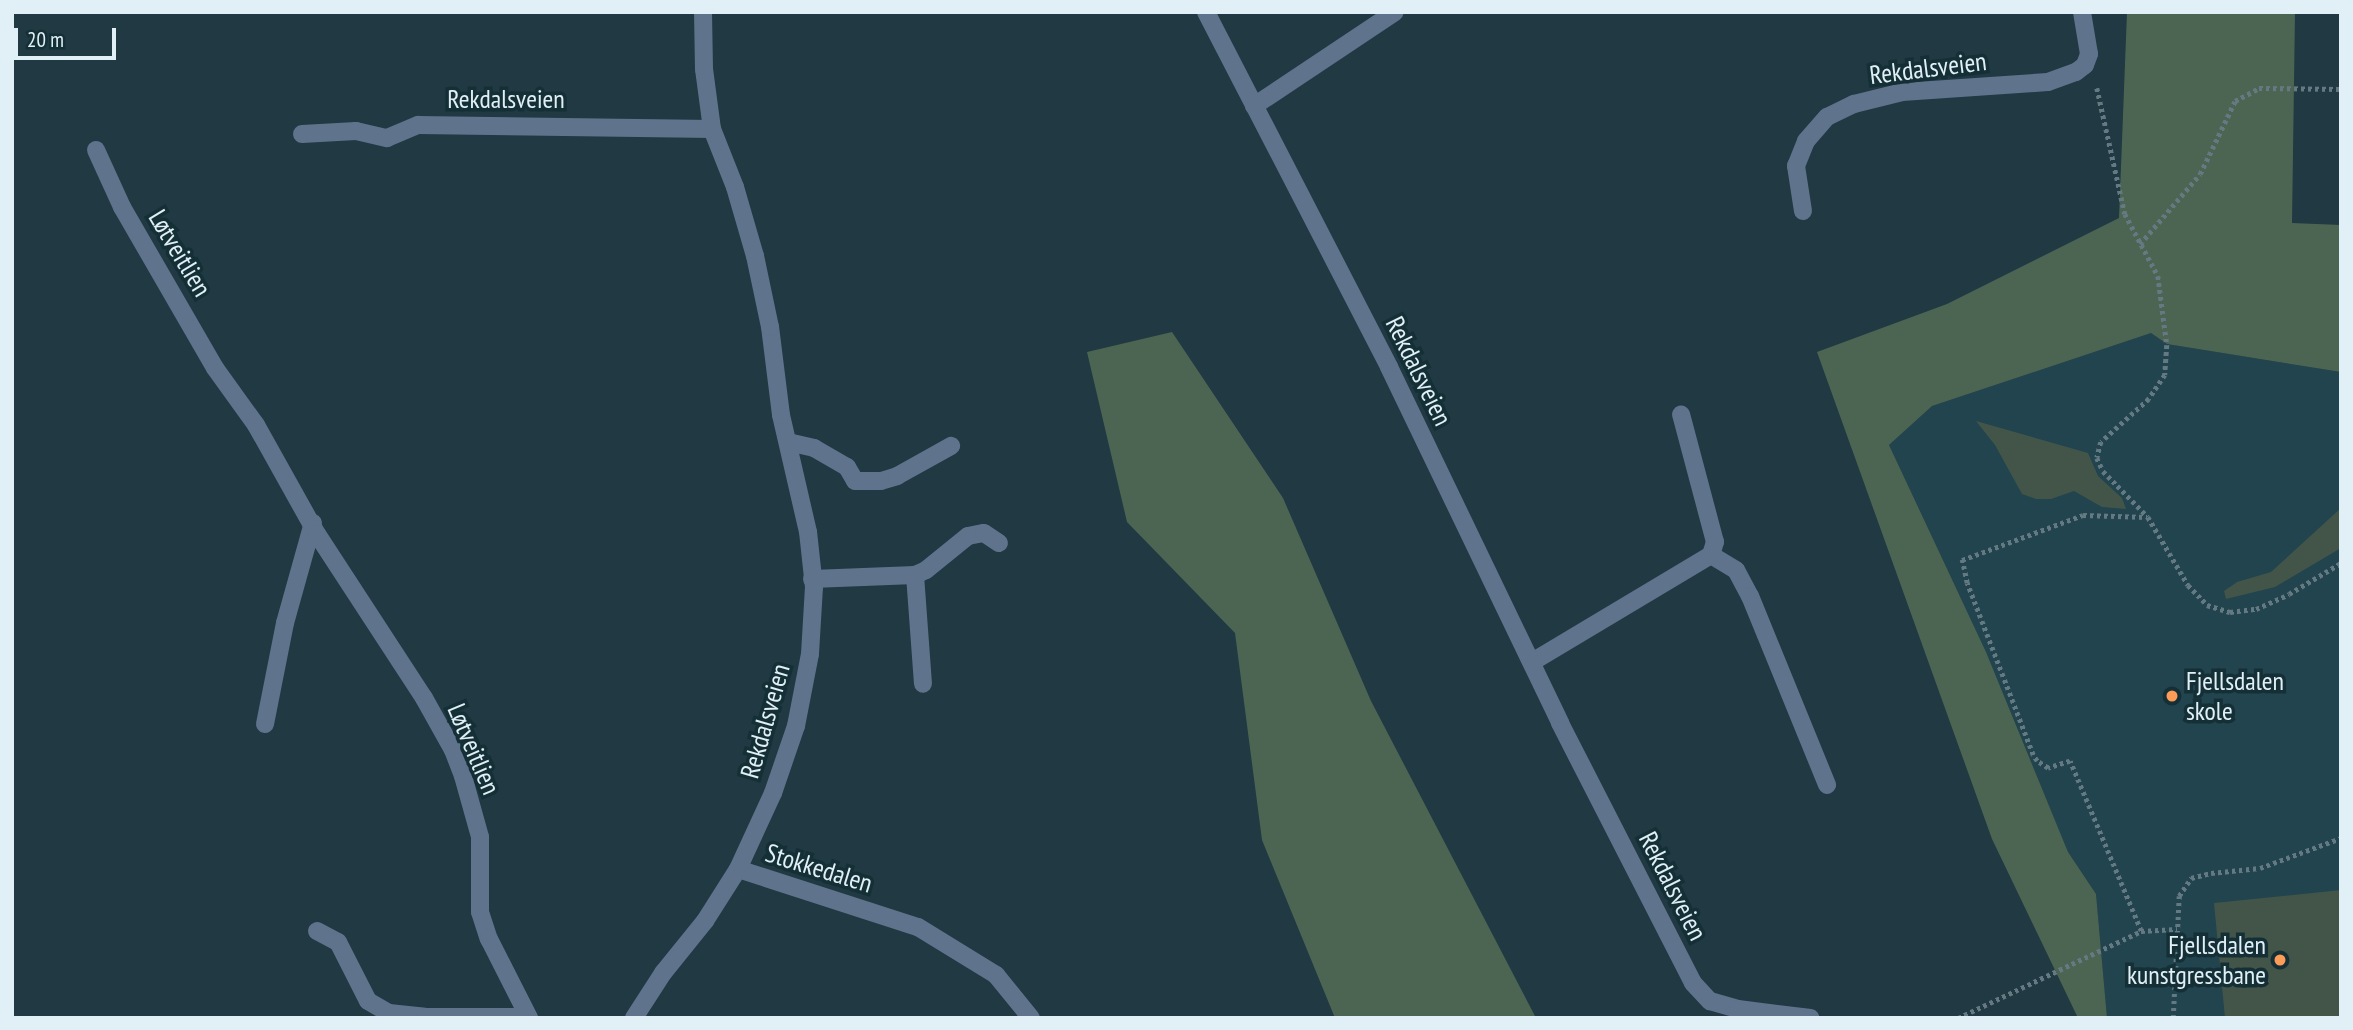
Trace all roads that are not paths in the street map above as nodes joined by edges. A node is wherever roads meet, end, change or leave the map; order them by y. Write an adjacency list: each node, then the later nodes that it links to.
1 (704, 12): 6 (street, Rekdalsveien)
2 (1206, 12): 5 (street, Rekdalsveien)
3 (1395, 12): 5 (street)
4 (2082, 12): 9 (street, Rekdalsveien)
5 (1254, 106): 18 (street, Rekdalsveien)
6 (712, 129): 7 (street, Rekdalsveien); 11 (street, Rekdalsveien)
7 (302, 134)
8 (96, 150): 13 (street, Løtveitlien)
9 (1803, 211)
10 (1681, 414): 15 (street)
11 (788, 442): 12 (street); 17 (street, Rekdalsveien)
12 (951, 446)
13 (313, 523): 20 (street); 24 (street, Løtveitlien)
14 (999, 543): 16 (street)
15 (1711, 555): 18 (street); 21 (street)
16 (915, 575): 17 (street); 19 (street)
17 (813, 579): 22 (street, Rekdalsveien)
18 (1532, 662): 27 (street, Rekdalsveien)
19 (923, 684)
20 (265, 724)
21 (1827, 785)
22 (738, 869): 25 (street, Stokkedalen); 26 (street, Stokkedalen)
23 (317, 931): 24 (street, Løtveitlien)
24 (528, 1017)
25 (634, 1018)
26 (1031, 1018)
27 (1811, 1018)

